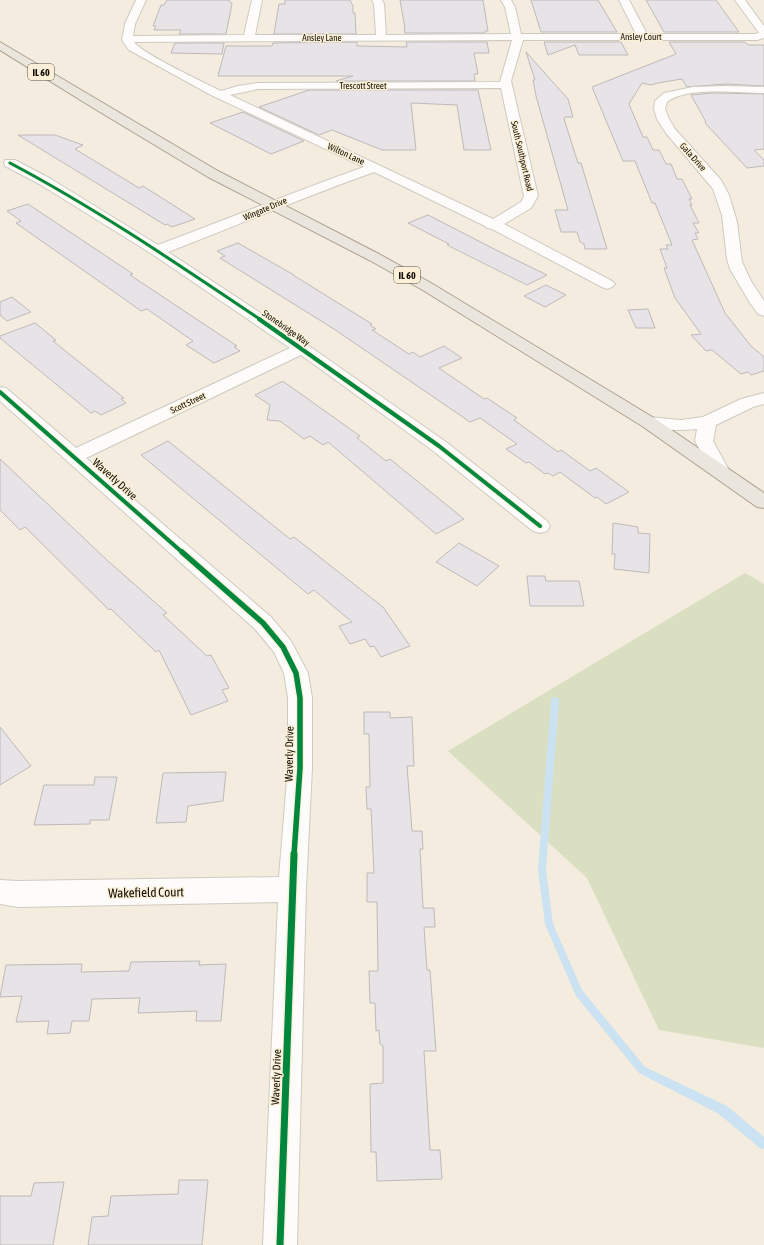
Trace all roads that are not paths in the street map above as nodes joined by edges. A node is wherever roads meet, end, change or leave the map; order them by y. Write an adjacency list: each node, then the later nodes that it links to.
1 (141, 0): 13 (street)
2 (256, 0): 9 (street)
3 (377, 0): 12 (street)
4 (506, 0): 10 (street)
5 (624, 0): 11 (street)
6 (741, 2): 7 (street); 8 (street)
7 (754, 3)
8 (764, 33): 11 (street, Ansley Court)
9 (249, 37): 12 (street, Ansley Lane); 13 (street, Ansley Lane)
10 (517, 37): 11 (street, Ansley Court); 12 (street, Ansley Lane); 15 (street, South Southport Road)
11 (643, 37)
12 (381, 38)
13 (127, 40): 17 (street, Wilton Lane)
14 (0, 45): 20 (main road, IL 60)
15 (506, 85): 17 (street, Trescott Street); 21 (street, South Southport Road)
16 (764, 90): 24 (street, Gala Drive)
17 (221, 94): 19 (street, Wilton Lane)
18 (10, 163): 22 (street, Stonebridge Way)
19 (374, 168): 20 (street, Wingate Drive); 21 (street, Wilton Lane)
20 (275, 205): 22 (street, Wingate Drive); 28 (main road, IL 60)
21 (492, 225): 23 (street, Wilton Lane)
22 (157, 251): 25 (street, Stonebridge Way)
23 (607, 284)
24 (764, 311)
25 (302, 349): 30 (street, Scott Street); 33 (street, Stonebridge Way)
26 (0, 392): 30 (street, Waverly Drive)
27 (764, 398): 29 (street)
28 (648, 422): 29 (street); 31 (main road, IL 60)
29 (707, 422): 31 (street)
30 (75, 456): 34 (street, Waverly Drive)
31 (721, 472): 32 (main road, IL 60)
32 (764, 502)
33 (540, 526)
34 (292, 888): 35 (street, Wakefield Court); 36 (street, Waverly Drive)
35 (0, 892)
36 (280, 1245)

